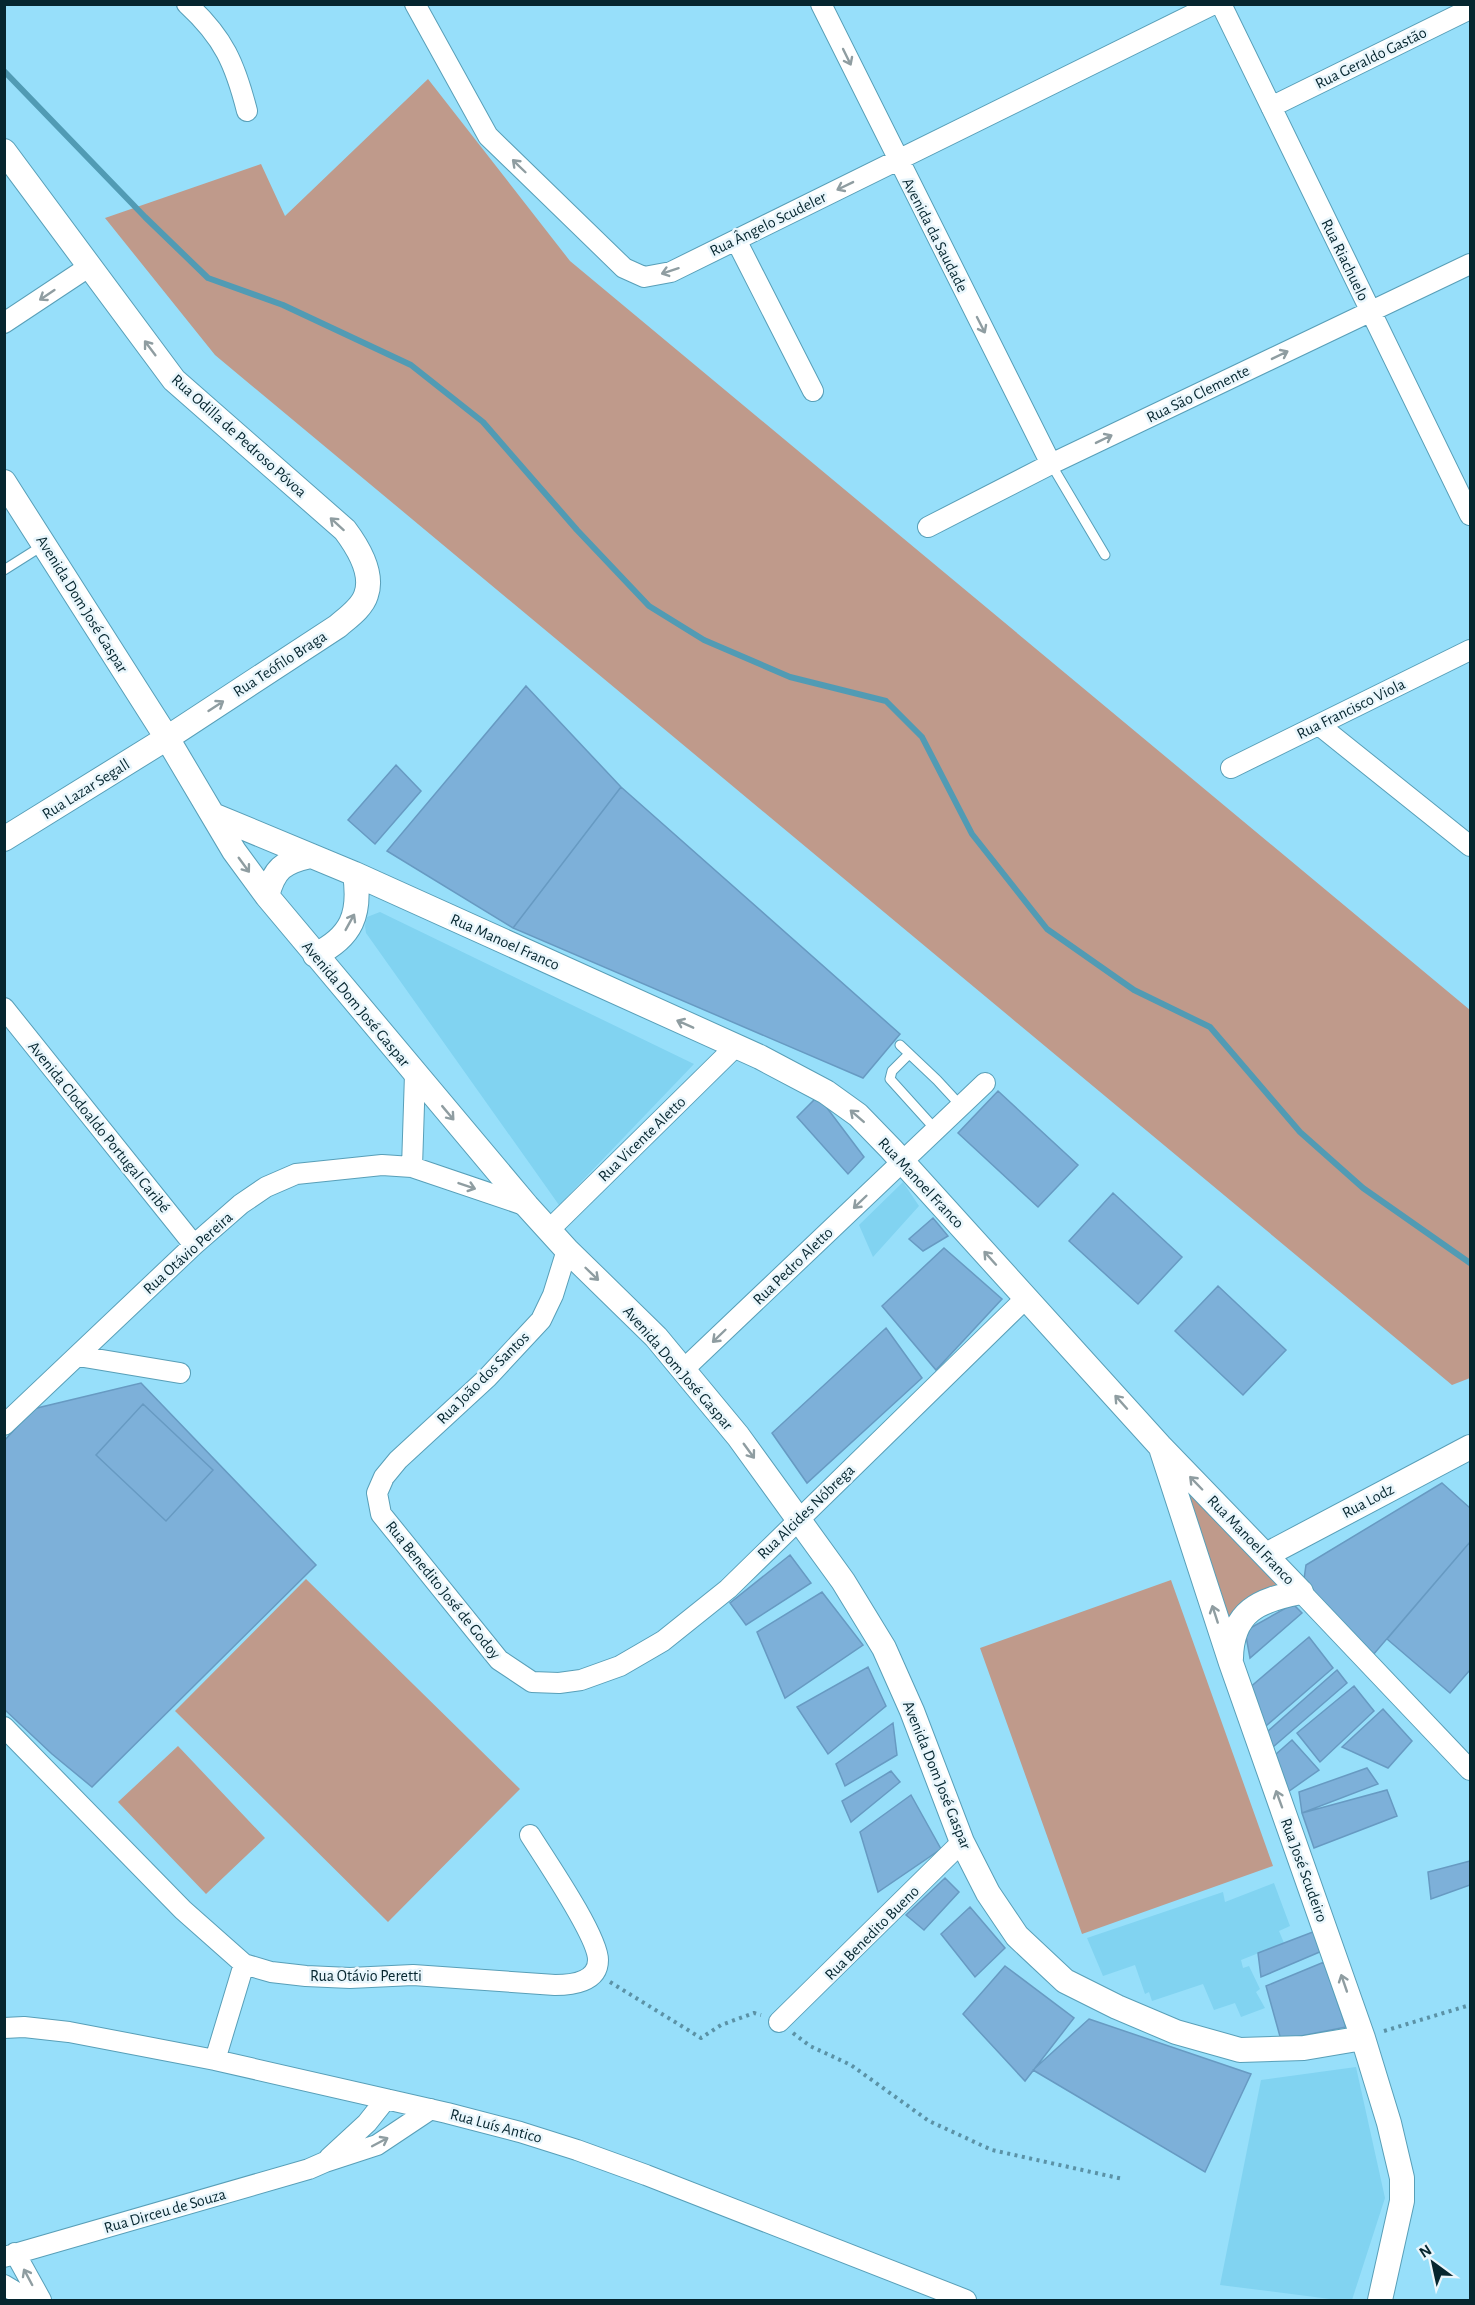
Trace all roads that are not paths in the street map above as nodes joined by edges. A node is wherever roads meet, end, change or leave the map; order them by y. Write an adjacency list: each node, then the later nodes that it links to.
1 (187, 4): 8 (street)
2 (415, 4): 11 (street, Rua Ângelo Scudeler, one-way to 2)
3 (821, 4): 10 (street, Avenida da Saudade, one-way to 10)
4 (1214, 4): 10 (street, Rua Ângelo Scudeler)
5 (1221, 4): 7 (street, Rua Riachuelo)
6 (1470, 9): 7 (street, Rua Geraldo Gastão)
7 (1271, 107): 14 (street, Rua Riachuelo)
8 (247, 111)
9 (4, 151): 13 (street, Rua Odilla de Pedroso Póvoa)
10 (898, 160): 11 (street, Rua Ângelo Scudeler, one-way to 11); 17 (street, Avenida da Saudade, one-way to 17)
11 (736, 240): 16 (street)
12 (1470, 264): 14 (street, Rua São Clemente)
13 (90, 266): 15 (street, one-way to 15); 24 (street, Rua Odilla de Pedroso Póvoa, one-way to 13)
14 (1370, 311): 17 (street, Rua São Clemente, one-way to 14); 19 (street, Rua Riachuelo)
15 (4, 323)
16 (813, 392)
17 (1051, 464): 20 (street, Rua São Clemente); 22 (lane)
18 (4, 482): 21 (street, Avenida Dom José Gaspar)
19 (1470, 515)
20 (927, 527)
21 (44, 544): 23 (lane); 27 (street, Avenida Dom José Gaspar)
22 (1106, 555)
23 (4, 570)
24 (367, 573): 27 (street, Rua Teófilo Braga, one-way to 24)
25 (1470, 650): 26 (street, Rua Francisco Viola)
26 (1319, 725): 28 (street, Rua Francisco Viola); 31 (street)
27 (167, 738): 29 (street, Avenida Dom José Gaspar); 30 (street, Rua Lazar Segall)
28 (1231, 768)
29 (213, 816): 32 (street, Rua Manoel Franco); 34 (street, Avenida Dom José Gaspar, one-way to 34)
30 (4, 839)
31 (1470, 846)
32 (310, 856): 33 (street, Rua Manoel Franco); 34 (street)
33 (355, 874): 35 (street, one-way to 33); 38 (street, Rua Manoel Franco, one-way to 33)
34 (267, 896): 35 (street, Avenida Dom José Gaspar)
35 (315, 955): 40 (street, Avenida Dom José Gaspar)
36 (4, 1008): 48 (street, Avenida Clodoaldo Portugal Caribé)
37 (900, 1046): 39 (lane)
38 (735, 1047): 44 (street, Rua Manoel Franco, one-way to 38); 47 (street, Rua Vicente Aletto)
39 (909, 1054): 42 (lane); 43 (lane)
40 (415, 1074): 45 (street); 46 (street, Avenida Dom José Gaspar, one-way to 46)
41 (985, 1083): 42 (street, Rua Pedro Aletto)
42 (961, 1106): 43 (street, Rua Pedro Aletto)
43 (936, 1130): 44 (street, Rua Pedro Aletto)
44 (903, 1162): 50 (street, Rua Manoel Franco, one-way to 44); 52 (street, Rua Pedro Aletto, one-way to 52)
45 (412, 1167): 46 (street, Rua Otávio Pereira, one-way to 46); 48 (street, Rua Otávio Pereira)
46 (527, 1206): 47 (street, Avenida Dom José Gaspar)
47 (549, 1230): 49 (street, Avenida Dom José Gaspar)
48 (194, 1245): 51 (street, Rua Otávio Pereira)
49 (567, 1250): 52 (street, Avenida Dom José Gaspar, one-way to 52); 57 (street, Rua João dos Santos)
50 (1026, 1298): 55 (street, Rua Manoel Franco, one-way to 50); 58 (street, Rua Alcides Nóbrega)
51 (78, 1356): 53 (street); 54 (street, Rua Otávio Pereira)
52 (683, 1370): 58 (street, Avenida Dom José Gaspar, one-way to 58)
53 (180, 1373)
54 (4, 1425)
55 (1160, 1446): 59 (street, Rua Manoel Franco, one-way to 55); 61 (street, Rua José Scudeiro, one-way to 55)
56 (1469, 1451): 59 (street, Rua Lodz)
57 (377, 1493): 62 (street, Rua Benedito José de Godoy)
58 (798, 1519): 62 (street, Rua Alcides Nóbrega); 66 (street, Avenida Dom José Gaspar)
59 (1266, 1555): 60 (street, Rua Manoel Franco)
60 (1300, 1592): 61 (street); 64 (street, Rua Manoel Franco)
61 (1231, 1663): 70 (street, Rua José Scudeiro, one-way to 61)
62 (559, 1683)
63 (4, 1727): 67 (street, Rua Otávio Peretti)
64 (1470, 1770)
65 (530, 1835): 67 (street, Rua Otávio Peretti)
66 (963, 1842): 68 (street, Rua Benedito Bueno); 70 (street, Avenida Dom José Gaspar)
67 (244, 1964): 71 (street)
68 (779, 2022)
69 (4, 2028): 71 (street, Rua Luís Antico)
70 (1363, 2038): 80 (street, Rua José Scudeiro)
71 (215, 2060): 72 (street, Rua Luís Antico)
72 (386, 2099): 73 (street, Rua Luís Antico); 74 (street, Rua Dirceu de Souza)
73 (431, 2109): 74 (street, Rua Dirceu de Souza, one-way to 73); 79 (street, Rua Luís Antico)
74 (325, 2162): 75 (street, Rua Dirceu de Souza)
75 (10, 2255): 78 (street, one-way to 75)
76 (4, 2285): 77 (street)
77 (29, 2301)
78 (41, 2301)
79 (966, 2301)
80 (1380, 2301)

